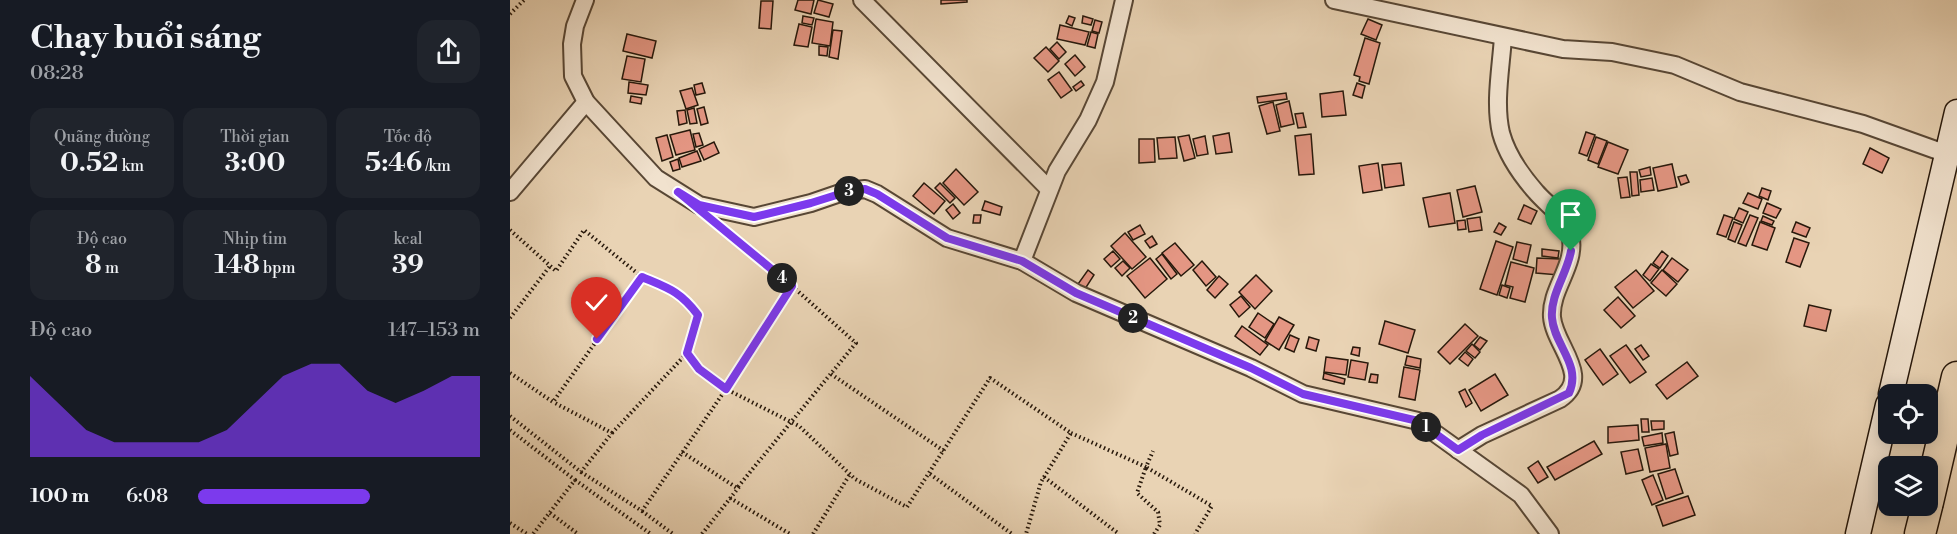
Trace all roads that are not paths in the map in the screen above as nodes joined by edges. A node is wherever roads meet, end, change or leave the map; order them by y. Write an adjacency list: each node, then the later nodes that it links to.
1 (585, 0): 6 (street)
2 (861, 0): 9 (street)
3 (1124, 0): 9 (street)
4 (1334, 0): 5 (street)
5 (1503, 37): 8 (street); 15 (street)
6 (586, 102): 10 (street); 11 (street)
7 (1957, 112): 8 (main road)
8 (1947, 154): 13 (main road)
9 (1049, 189): 11 (street)
10 (510, 192)
11 (1022, 261): 15 (street)
12 (1957, 377): 16 (highway)
13 (1893, 384)
14 (1879, 444): 19 (main road)
15 (1458, 450): 18 (street)
16 (1938, 457)
17 (1924, 516): 20 (highway)
18 (1550, 534)
19 (1858, 534)
20 (1920, 534)

